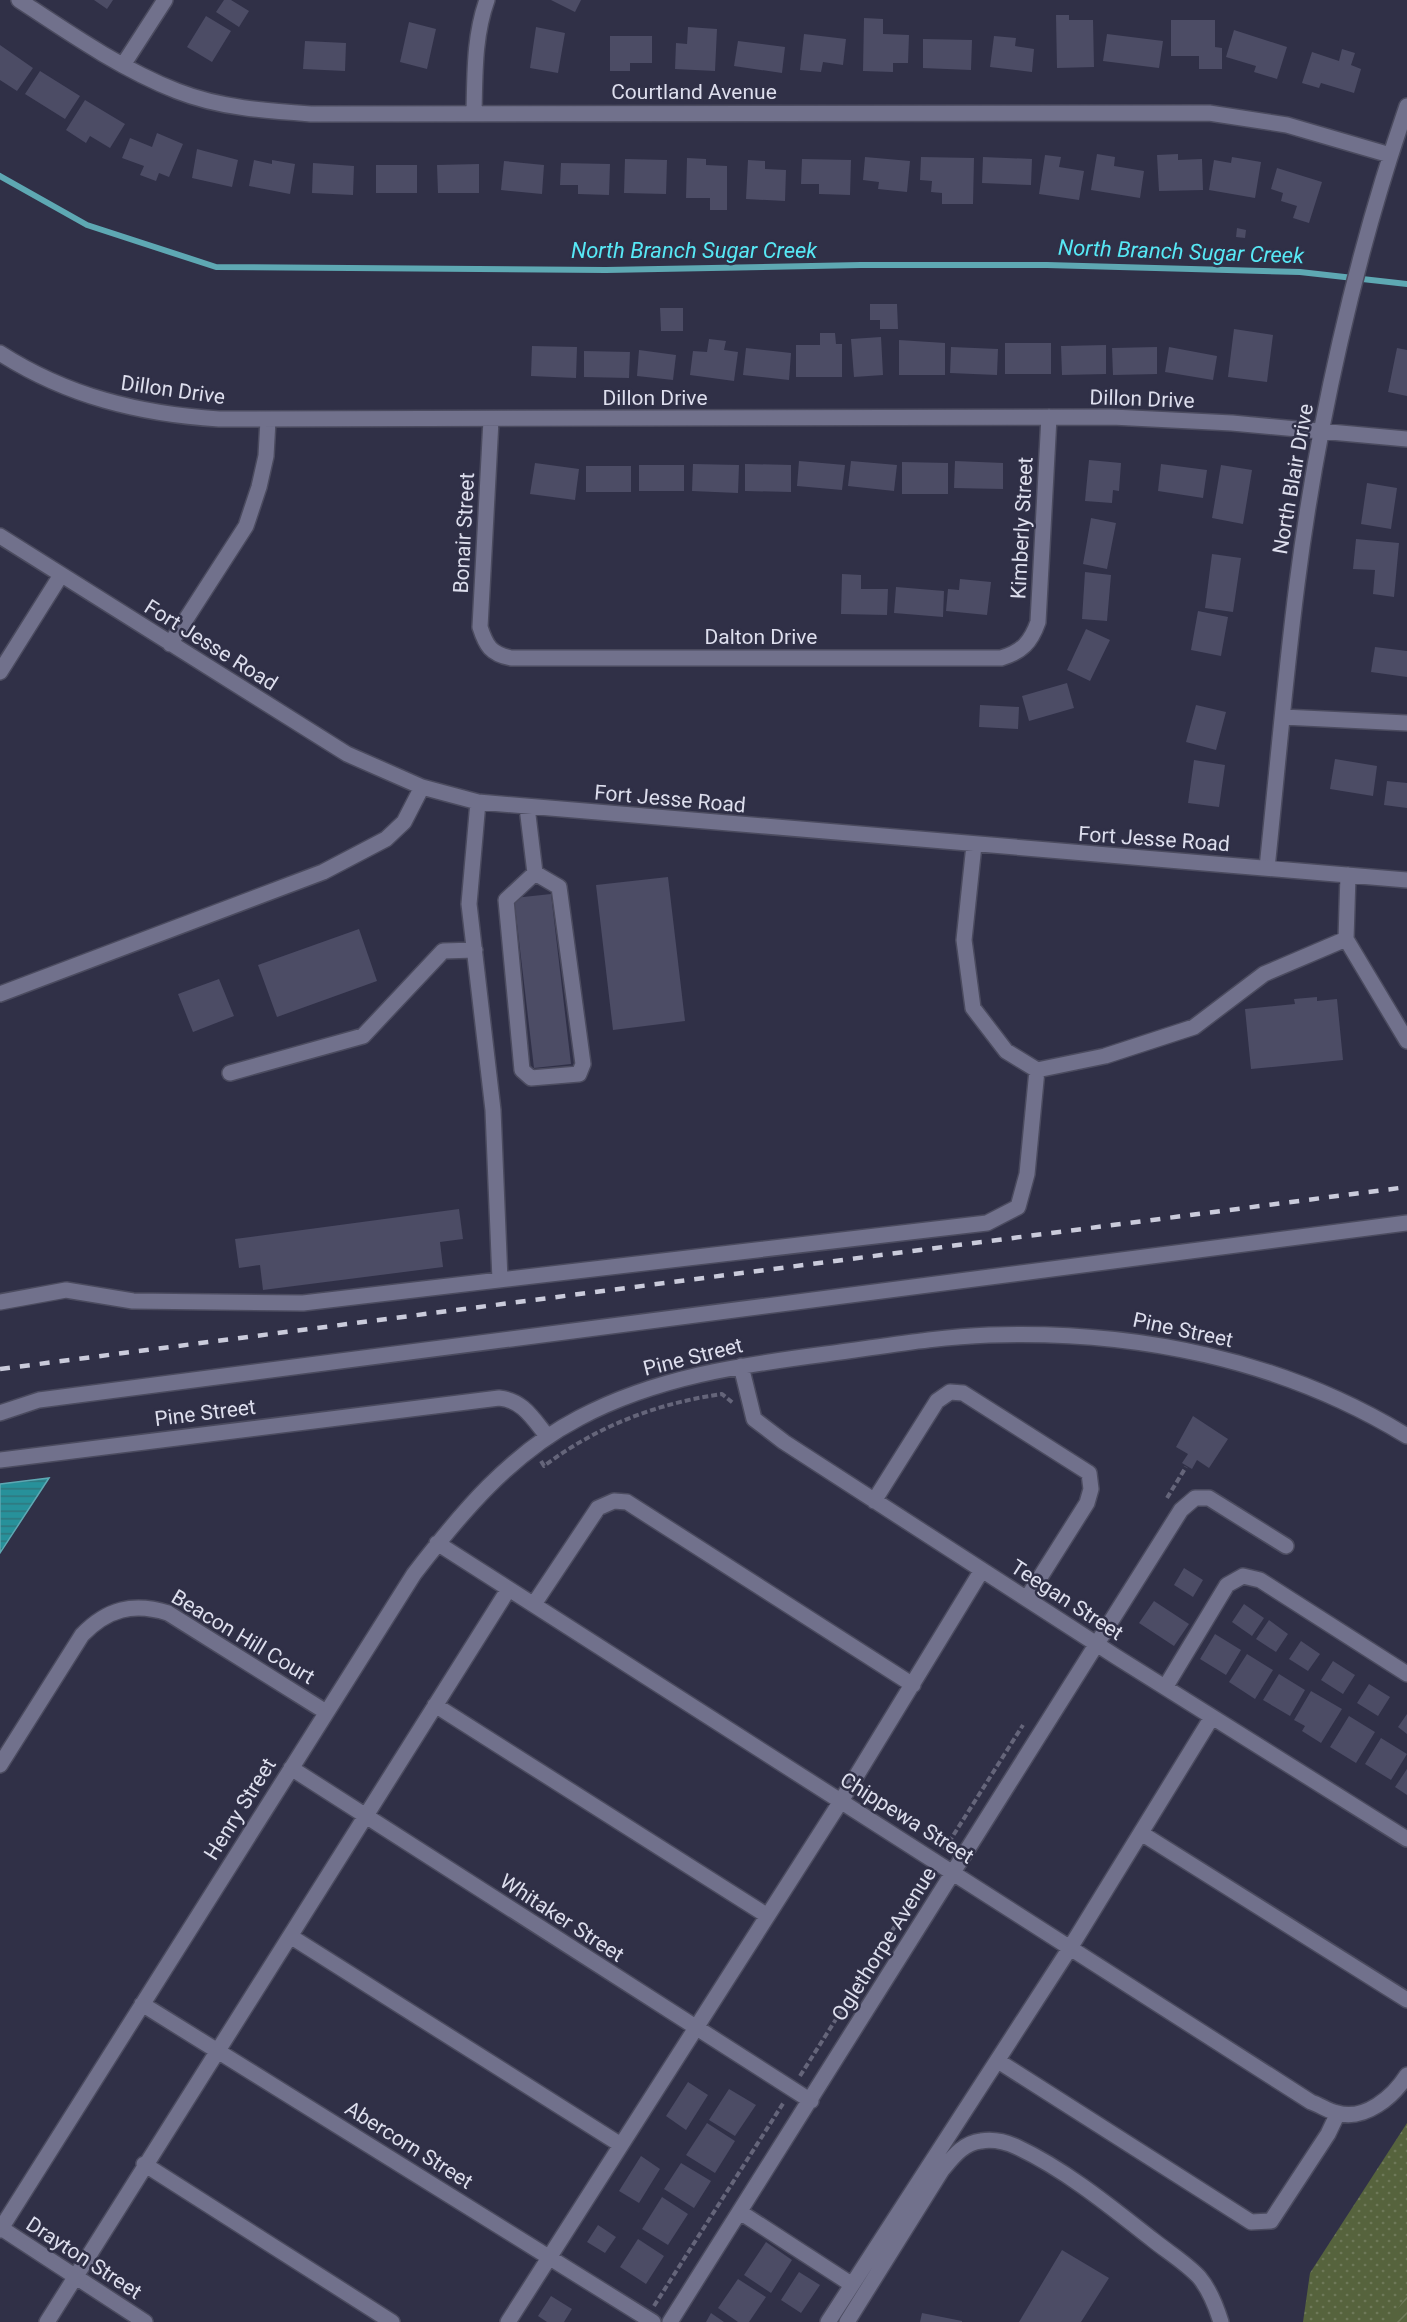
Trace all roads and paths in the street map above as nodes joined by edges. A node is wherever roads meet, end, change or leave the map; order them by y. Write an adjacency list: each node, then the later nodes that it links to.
1 (18, 0): 4 (street, Courtland Avenue)
2 (165, 0): 4 (street)
3 (487, 0): 6 (street)
4 (123, 65): 6 (street, Courtland Avenue)
5 (1407, 106): 7 (street, North Blair Drive)
6 (474, 112): 7 (street, Courtland Avenue)
7 (1390, 155): 12 (street, North Blair Drive)
8 (0, 353): 10 (street, Dillon Drive)
9 (1049, 417): 11 (street, Dillon Drive); 12 (street, Dillon Drive); 16 (street, Kimberly Street)
10 (268, 420): 11 (street, Dillon Drive); 17 (street)
11 (491, 420): 18 (street, Bonair Street)
12 (1322, 431): 13 (street, Dillon Drive); 20 (street, North Blair Drive)
13 (1407, 439)
14 (0, 536): 15 (street, Fort Jesse Road)
15 (61, 575): 17 (street, Fort Jesse Road); 19 (street)
16 (1031, 639): 18 (street, Dalton Drive)
17 (170, 644): 22 (street, Fort Jesse Road)
18 (488, 647)
19 (0, 672)
20 (1283, 717): 21 (street); 26 (street, North Blair Drive)
21 (1407, 723)
22 (422, 787): 23 (street, Fort Jesse Road); 32 (street)
23 (478, 802): 24 (street, Fort Jesse Road); 31 (street)
24 (527, 807): 25 (street, Fort Jesse Road); 27 (street)
25 (974, 845): 26 (street, Fort Jesse Road); 34 (street)
26 (1268, 868): 28 (street, Fort Jesse Road)
27 (535, 873): 27 (street)
28 (1348, 875): 29 (street, Fort Jesse Road); 30 (street)
29 (1407, 880)
30 (1346, 939): 33 (street); 34 (street)
31 (474, 950): 35 (street); 37 (street)
32 (0, 994)
33 (1407, 1041)
34 (1037, 1070): 37 (street)
35 (230, 1073)
36 (1407, 1222): 40 (street)
37 (500, 1280): 38 (street)
38 (0, 1302)
39 (741, 1366): 41 (street, Pine Street); 42 (street, Pine Street); 44 (street, Teegan Street)
40 (0, 1413)
41 (1407, 1436)
42 (548, 1437): 43 (street, Pine Street); 45 (street, Henry Street)
43 (0, 1460)
44 (874, 1501): 47 (street, Teegan Street); 49 (street)
45 (437, 1543): 48 (street, Chippewa Street); 56 (street, Henry Street)
46 (1286, 1546): 51 (street, Oglethorpe Avenue)
47 (982, 1570): 49 (street, Teegan Street); 53 (street)
48 (508, 1590): 50 (street, Chippewa Street); 55 (street)
49 (1027, 1598): 51 (street, Teegan Street)
50 (534, 1604): 53 (street); 60 (street, Chippewa Street)
51 (1098, 1645): 54 (street, Teegan Street); 64 (street, Oglethorpe Avenue)
52 (1407, 1674): 54 (street)
53 (913, 1685): 60 (street)
54 (1166, 1686): 57 (street, Teegan Street)
55 (435, 1705): 61 (street); 66 (street)
56 (326, 1712): 58 (street, Beacon Hill Court); 59 (street, Henry Street)
57 (1212, 1717): 62 (street); 63 (street, Teegan Street)
58 (0, 1765)
59 (291, 1768): 61 (street, Whitaker Street); 70 (street, Henry Street)
60 (841, 1801): 64 (street, Chippewa Street); 66 (street)
61 (365, 1817): 67 (street); 71 (street, Whitaker Street)
62 (1141, 1833): 68 (street); 69 (street)
63 (1407, 1839)
64 (954, 1872): 68 (street, Chippewa Street); 76 (street, Oglethorpe Avenue)
65 (926, 1879): 74 (path, Oglethorpe Avenue)
66 (766, 1914): 71 (street)
67 (290, 1936): 72 (street); 79 (street)
68 (1070, 1948): 73 (street); 78 (street, Chippewa Street)
69 (1407, 2000)
70 (142, 2004): 72 (street, Abercorn Street); 82 (street, Henry Street)
71 (694, 2028): 76 (street, Whitaker Street); 79 (street)
72 (219, 2052): 80 (street); 83 (street, Abercorn Street)
73 (998, 2061): 78 (street); 85 (street)
74 (801, 2075)
75 (1407, 2075): 78 (street, Chippewa Street)
76 (812, 2101): 81 (street, Oglethorpe Avenue)
77 (780, 2108): 86 (path)
78 (1338, 2113)
79 (621, 2145): 83 (street)
80 (144, 2164): 84 (street); 89 (street)
81 (740, 2212): 85 (street); 92 (street, Oglethorpe Avenue)
82 (1, 2229): 84 (street, Drayton Street)
83 (550, 2257): 90 (street); 91 (street, Abercorn Street)
84 (74, 2277): 87 (street); 88 (street, Drayton Street)
85 (851, 2284): 93 (street)
86 (656, 2305)
87 (47, 2322)
88 (145, 2322)
89 (392, 2322)
90 (508, 2322)
91 (653, 2322)
92 (670, 2322)
93 (828, 2322)
94 (847, 2322): 95 (street)
95 (1221, 2322)

